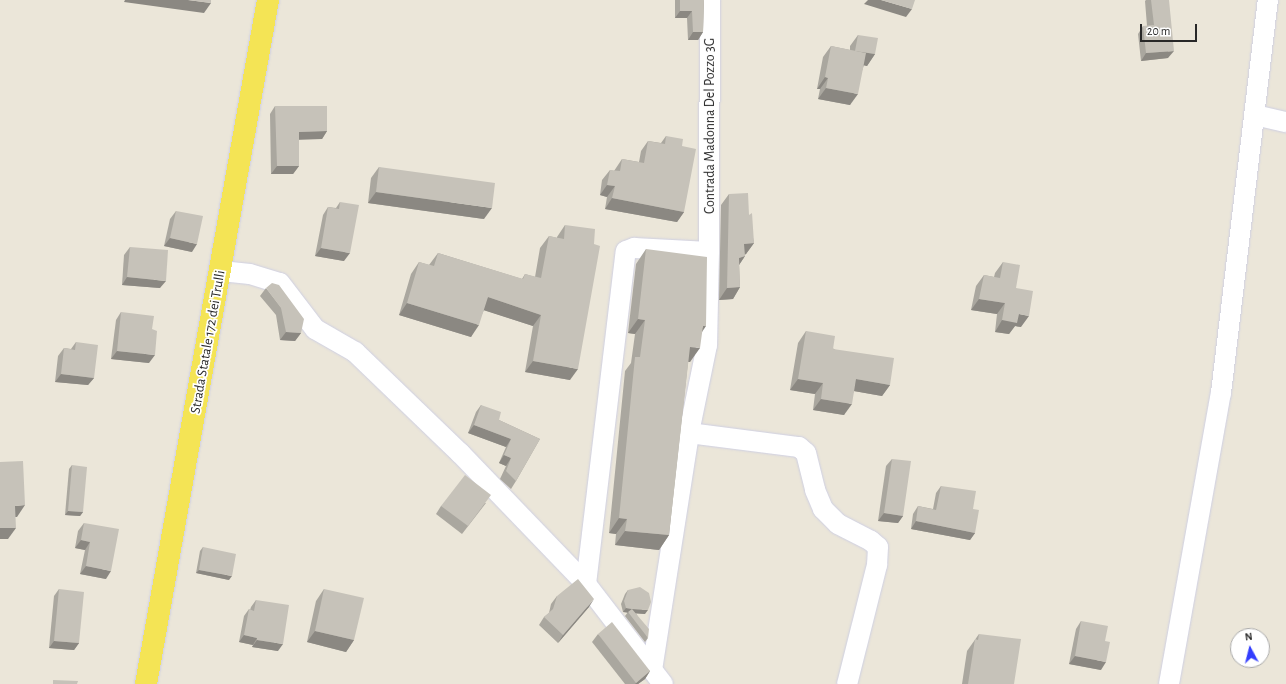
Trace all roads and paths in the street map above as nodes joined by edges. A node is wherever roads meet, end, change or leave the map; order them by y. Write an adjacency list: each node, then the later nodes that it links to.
1 (268, 0): 7 (main road, Strada Statale 172 dei Trulli)
2 (710, 0): 6 (street, Contrada Madonna Del Pozzo 3G)
3 (1268, 0): 4 (street)
4 (1255, 116): 5 (street); 13 (street)
5 (1286, 122)
6 (709, 252): 8 (street, Contrada Madonna Del Pozzo 3G); 9 (street)
7 (221, 271): 9 (street); 11 (main road, Strada Statale 172 dei Trulli)
8 (689, 433): 10 (street, Contrada Madonna Del Pozzo 3G); 12 (street)
9 (586, 584): 10 (street)
10 (657, 677)
11 (146, 684)
12 (847, 684)
13 (1169, 684)

